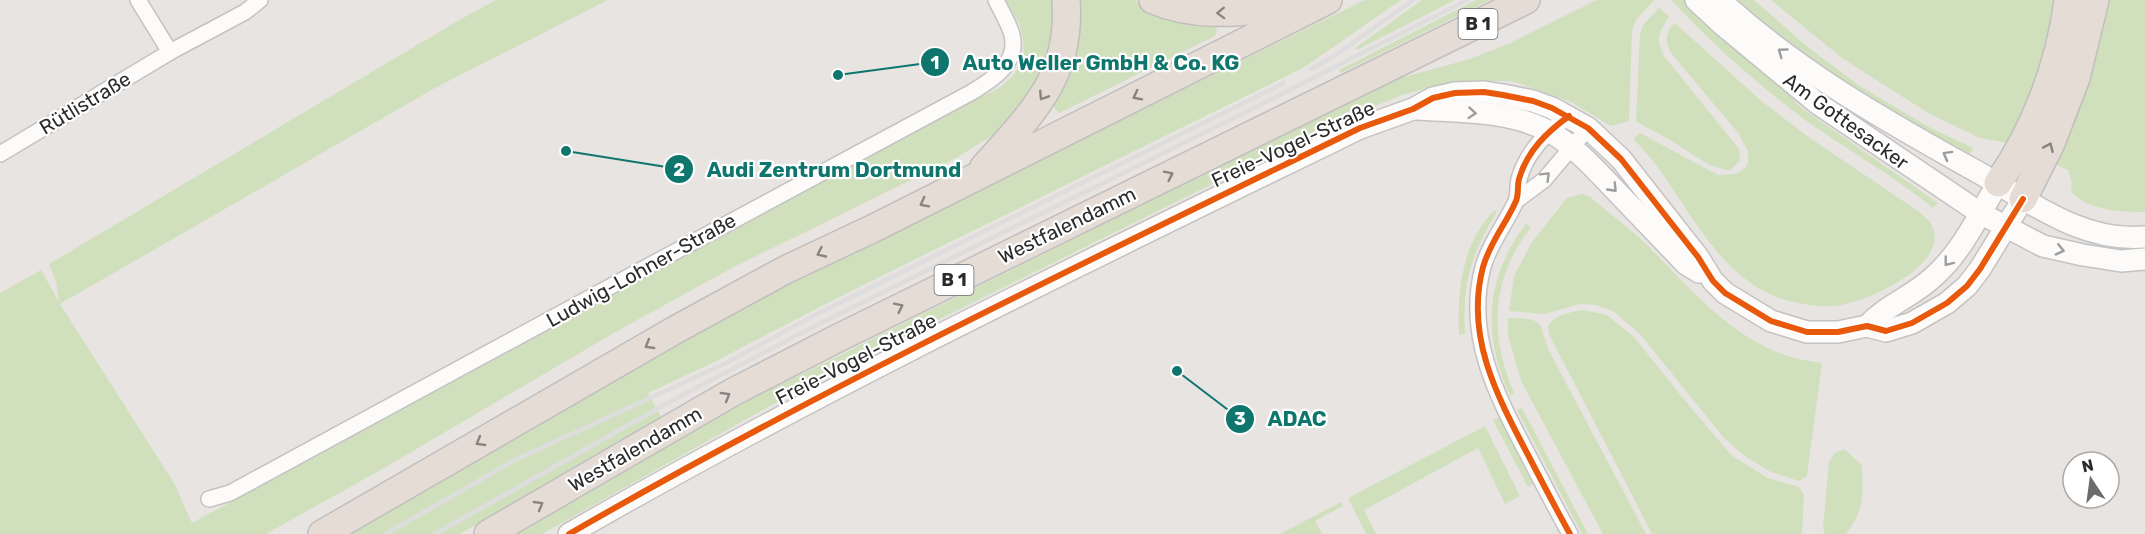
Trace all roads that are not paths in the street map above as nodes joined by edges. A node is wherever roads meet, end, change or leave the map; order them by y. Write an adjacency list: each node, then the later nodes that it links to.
1 (138, 0): 12 (street)
2 (260, 0): 12 (street, Rütlistraße)
3 (996, 0): 29 (street, Ludwig-Lohner-Straße)
4 (1066, 0): 19 (highway, one-way to 19)
5 (1153, 0): 11 (highway, one-way to 5)
6 (1526, 0): 31 (highway, Westfalendamm / B 1, one-way to 6)
7 (1696, 0): 23 (street, Am Gottesacker)
8 (1720, 0): 20 (street, Am Gottesacker, one-way to 8)
9 (2068, 0): 20 (highway)
10 (2095, 0): 21 (highway, one-way to 10)
11 (1324, 2): 19 (highway, one-way to 19)
12 (170, 52): 18 (street, Rütlistraße)
13 (1413, 109): 14 (street, Freie-Vogel-Straße); 16 (street, one-way to 16); 32 (street, Freie-Vogel-Straße)
14 (1569, 116): 15 (street, Freie-Vogel-Straße); 16 (street)
15 (1588, 128): 17 (street); 27 (street, Freie-Vogel-Straße)
16 (1548, 131): 17 (street); 22 (street)
17 (1571, 147): 22 (street, one-way to 17); 27 (street, one-way to 27)
18 (0, 154)
19 (974, 178): 30 (highway, one-way to 30)
20 (1998, 183): 21 (street, Am Gottesacker); 23 (street, Freie-Vogel-Straße)
21 (2023, 199): 24 (street, Freie-Vogel-Straße); 25 (street, Am Gottesacker)
22 (1516, 200): 33 (street)
23 (1980, 213): 24 (street, Am Gottesacker); 28 (street, Freie-Vogel-Straße, one-way to 28)
24 (2006, 227): 26 (street, Am Gottesacker, one-way to 26); 28 (street, Freie-Vogel-Straße)
25 (2145, 237)
26 (2145, 259)
27 (1713, 281): 28 (street, Freie-Vogel-Straße)
28 (1867, 326)
29 (209, 499)
30 (322, 534)
31 (488, 534)
32 (569, 534)
33 (1570, 534)

